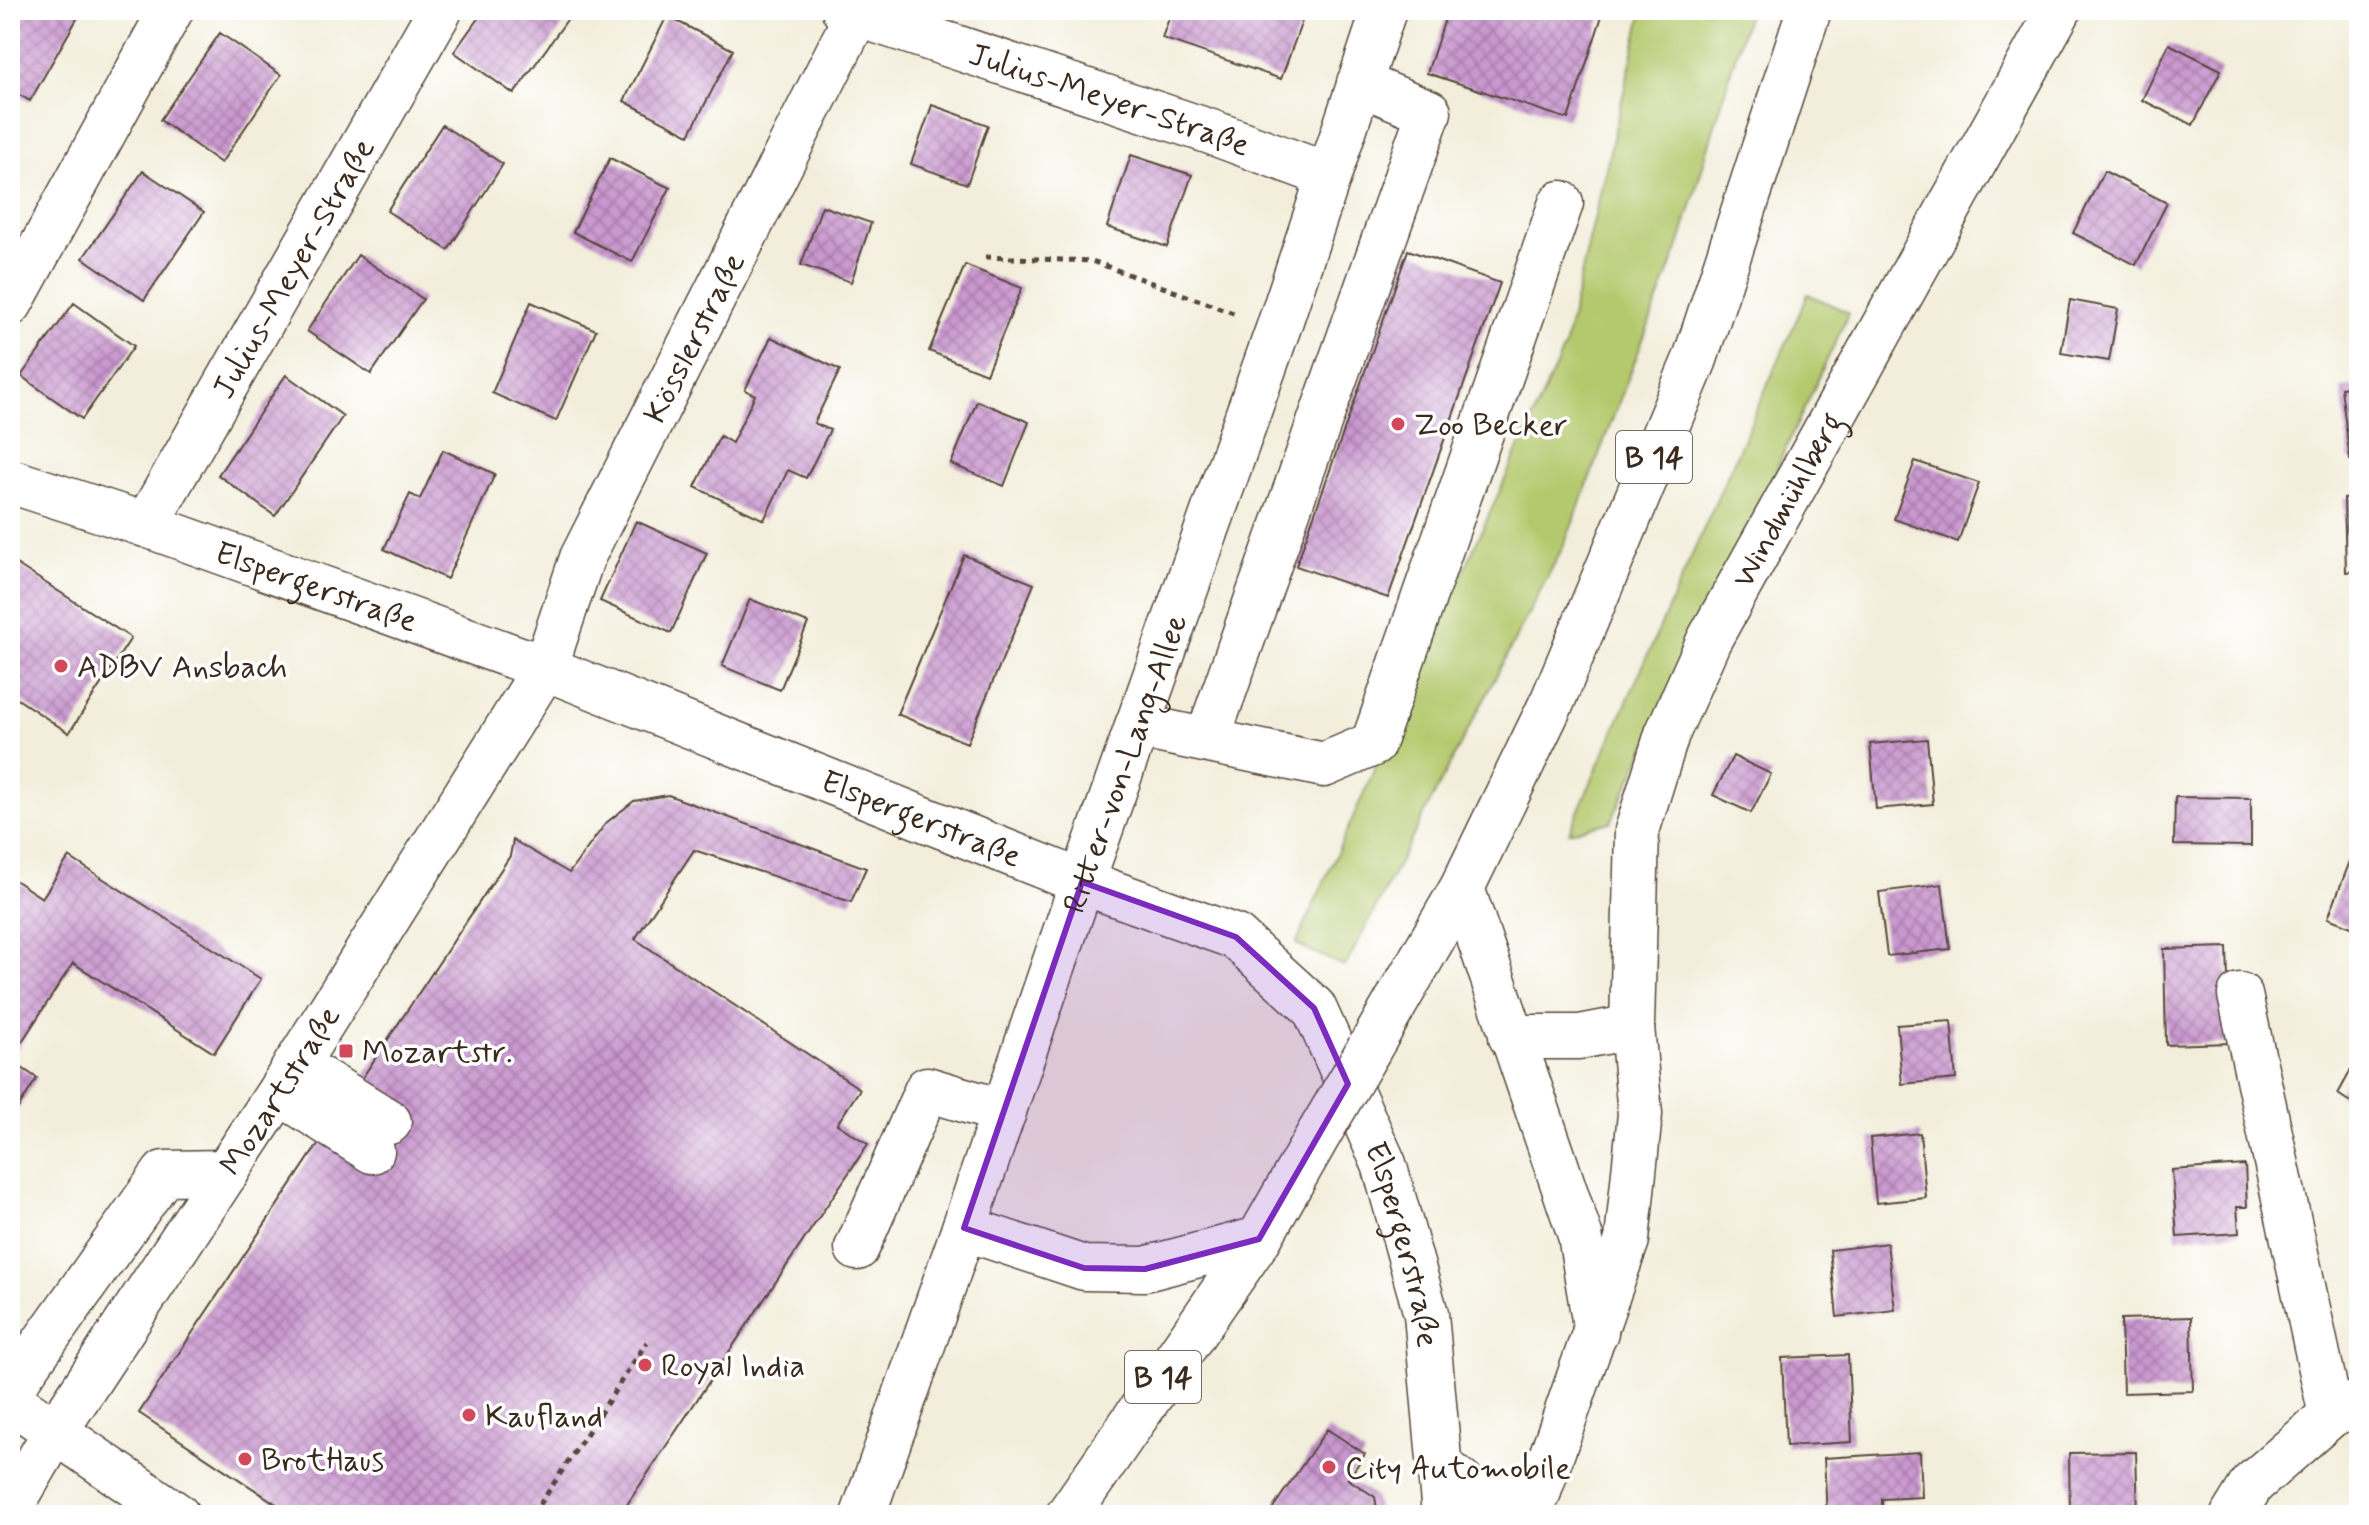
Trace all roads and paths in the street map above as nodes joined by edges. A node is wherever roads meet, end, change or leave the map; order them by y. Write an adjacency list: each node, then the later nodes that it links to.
1 (171, 10): 11 (street)
2 (440, 10): 14 (street, Julius-Meyer-Straße)
3 (1384, 10): 7 (street, Ritter-von-Lang-Allee)
4 (1809, 10): 21 (street, B 14)
5 (2059, 10): 23 (street, Windmühlberg)
6 (850, 12): 8 (street, Julius-Meyer-Straße); 17 (street, Kösslerstraße)
7 (1359, 83): 8 (street, Ritter-von-Lang-Allee); 16 (street)
8 (1327, 175): 12 (street, Ritter-von-Lang-Allee)
9 (1561, 203): 19 (street)
10 (985, 257): 12 (path)
11 (10, 304)
12 (1278, 329): 15 (street, Ritter-von-Lang-Allee)
13 (10, 481): 14 (street, Elspergerstraße)
14 (146, 525): 17 (street, Elspergerstraße)
15 (1194, 566): 16 (street); 18 (street, Ritter-von-Lang-Allee)
16 (1260, 590): 19 (street)
17 (545, 668): 20 (street, Elspergerstraße); 25 (street, Mozartstraße)
18 (1137, 726): 19 (street); 20 (street, Ritter-von-Lang-Allee)
19 (1207, 740)
20 (1082, 882): 26 (street, Ritter-von-Lang-Allee); 38 (street, Elspergerstraße)
21 (1462, 888): 24 (street); 30 (street, B 14, bridge)
22 (2240, 995): 36 (street)
23 (1632, 1027): 24 (street); 32 (street, Windmühlberg)
24 (1511, 1037): 32 (street)
25 (288, 1078): 27 (street); 28 (street, Mozartstraße)
26 (1004, 1112): 29 (street, Ritter-von-Lang-Allee); 31 (street)
27 (380, 1137)
28 (227, 1172): 34 (street); 37 (street, Mozartstraße)
29 (964, 1228): 30 (street); 43 (street, Ritter-von-Lang-Allee)
30 (1259, 1239): 44 (street, B 14)
31 (857, 1248)
32 (1596, 1332): 39 (street, Windmühlberg)
33 (647, 1342): 42 (path)
34 (10, 1390)
35 (10, 1400): 37 (street)
36 (2345, 1408): 46 (street)
37 (55, 1432): 40 (street, Mozartstraße); 41 (street)
38 (1441, 1466): 39 (street); 45 (street, Elspergerstraße)
39 (1531, 1503)
40 (10, 1509)
41 (177, 1515)
42 (533, 1515)
43 (863, 1515)
44 (1068, 1515)
45 (1444, 1515)
46 (2233, 1515)

